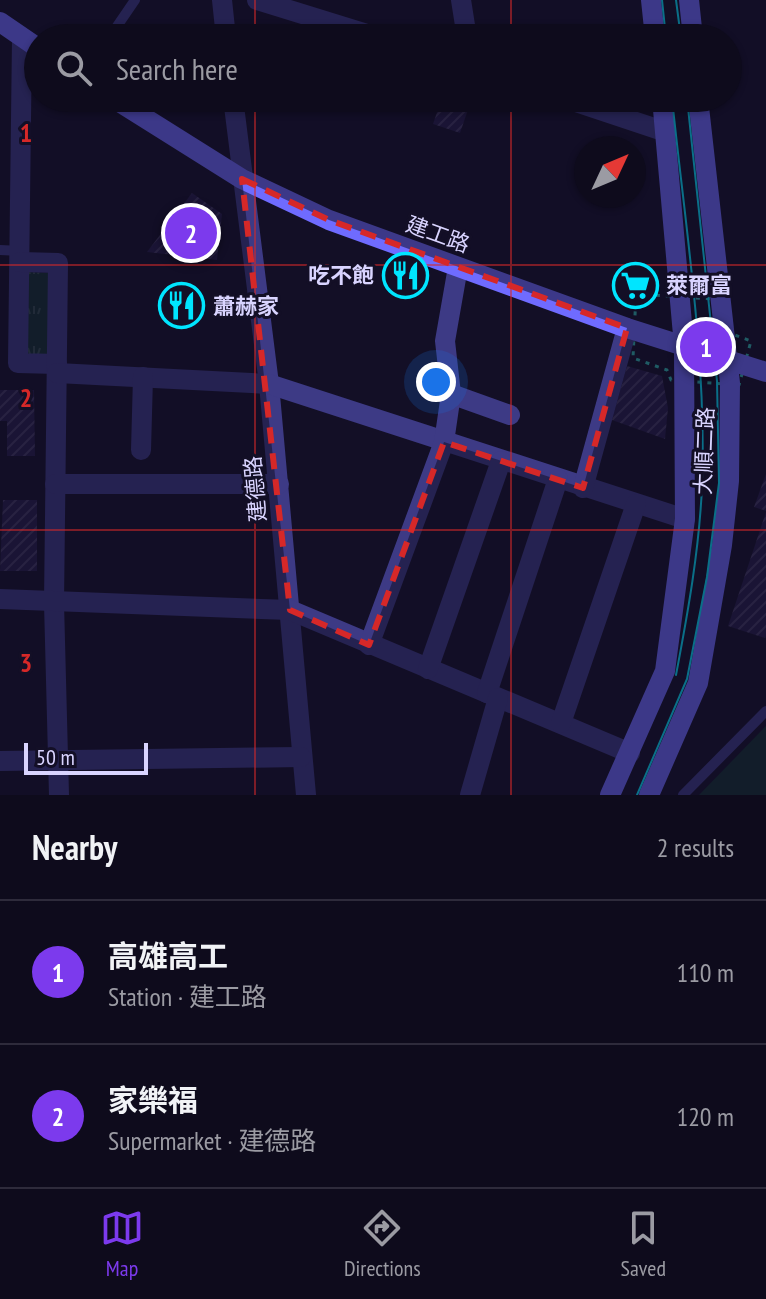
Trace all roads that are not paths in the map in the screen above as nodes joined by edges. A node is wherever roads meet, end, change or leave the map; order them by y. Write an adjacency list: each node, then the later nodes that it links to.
1 (135, 0): 8 (lane)
2 (222, 0): 9 (street)
3 (257, 0): 10 (street)
4 (461, 0): 11 (street)
5 (651, 0): 12 (street)
6 (689, 0): 13 (street)
7 (0, 22): 14 (street)
8 (119, 24)
9 (225, 24)
10 (335, 24)
11 (465, 24)
12 (654, 24)
13 (692, 24)
14 (24, 39)
15 (25, 112): 23 (street)
16 (135, 112): 22 (street, 建工路)
17 (235, 112): 22 (street, 建德路)
18 (606, 112): 21 (street)
19 (664, 112): 21 (street, 大順二路)
20 (700, 112): 27 (street, 大順二路)
21 (666, 132): 26 (street, 大順二路)
22 (242, 179): 24 (street, 建工路); 31 (street, 建德路)
23 (14, 254): 28 (street); 28 (street)
24 (458, 267): 25 (street, 建工路); 32 (street)
25 (627, 328): 26 (street, 建工路); 40 (street)
26 (684, 346): 27 (street, 建工路); 42 (street, 大順二路)
27 (728, 361): 29 (street, 建工路); 59 (street, 大順二路)
28 (57, 369): 30 (street); 38 (street)
29 (766, 372)
30 (143, 377): 31 (street); 35 (street)
31 (269, 384): 34 (street); 39 (street, 建德路)
32 (451, 394): 33 (street); 34 (street)
33 (510, 415)
34 (444, 442): 36 (street); 46 (street)
35 (141, 450)
36 (501, 461): 37 (street); 47 (street)
37 (558, 479): 40 (street); 48 (street)
38 (55, 484): 39 (street); 44 (street)
39 (279, 484): 45 (street, 建德路)
40 (583, 488): 41 (street)
41 (636, 504): 42 (street); 50 (street)
42 (685, 519): 51 (street, 大順二路)
43 (0, 599): 44 (street)
44 (54, 603): 45 (street); 54 (street)
45 (290, 610): 46 (street); 52 (street, 建德路)
46 (369, 645): 47 (street)
47 (428, 669): 48 (street)
48 (492, 695): 50 (street); 57 (street)
49 (766, 711): 60 (lane)
50 (561, 723): 51 (street)
51 (630, 753): 58 (street, 大順二路)
52 (301, 757): 54 (street); 56 (street, 建德路)
53 (0, 761): 54 (street)
54 (59, 761): 55 (street)
55 (59, 795)
56 (306, 795)
57 (470, 795)
58 (610, 795)
59 (649, 795)
60 (683, 795)

